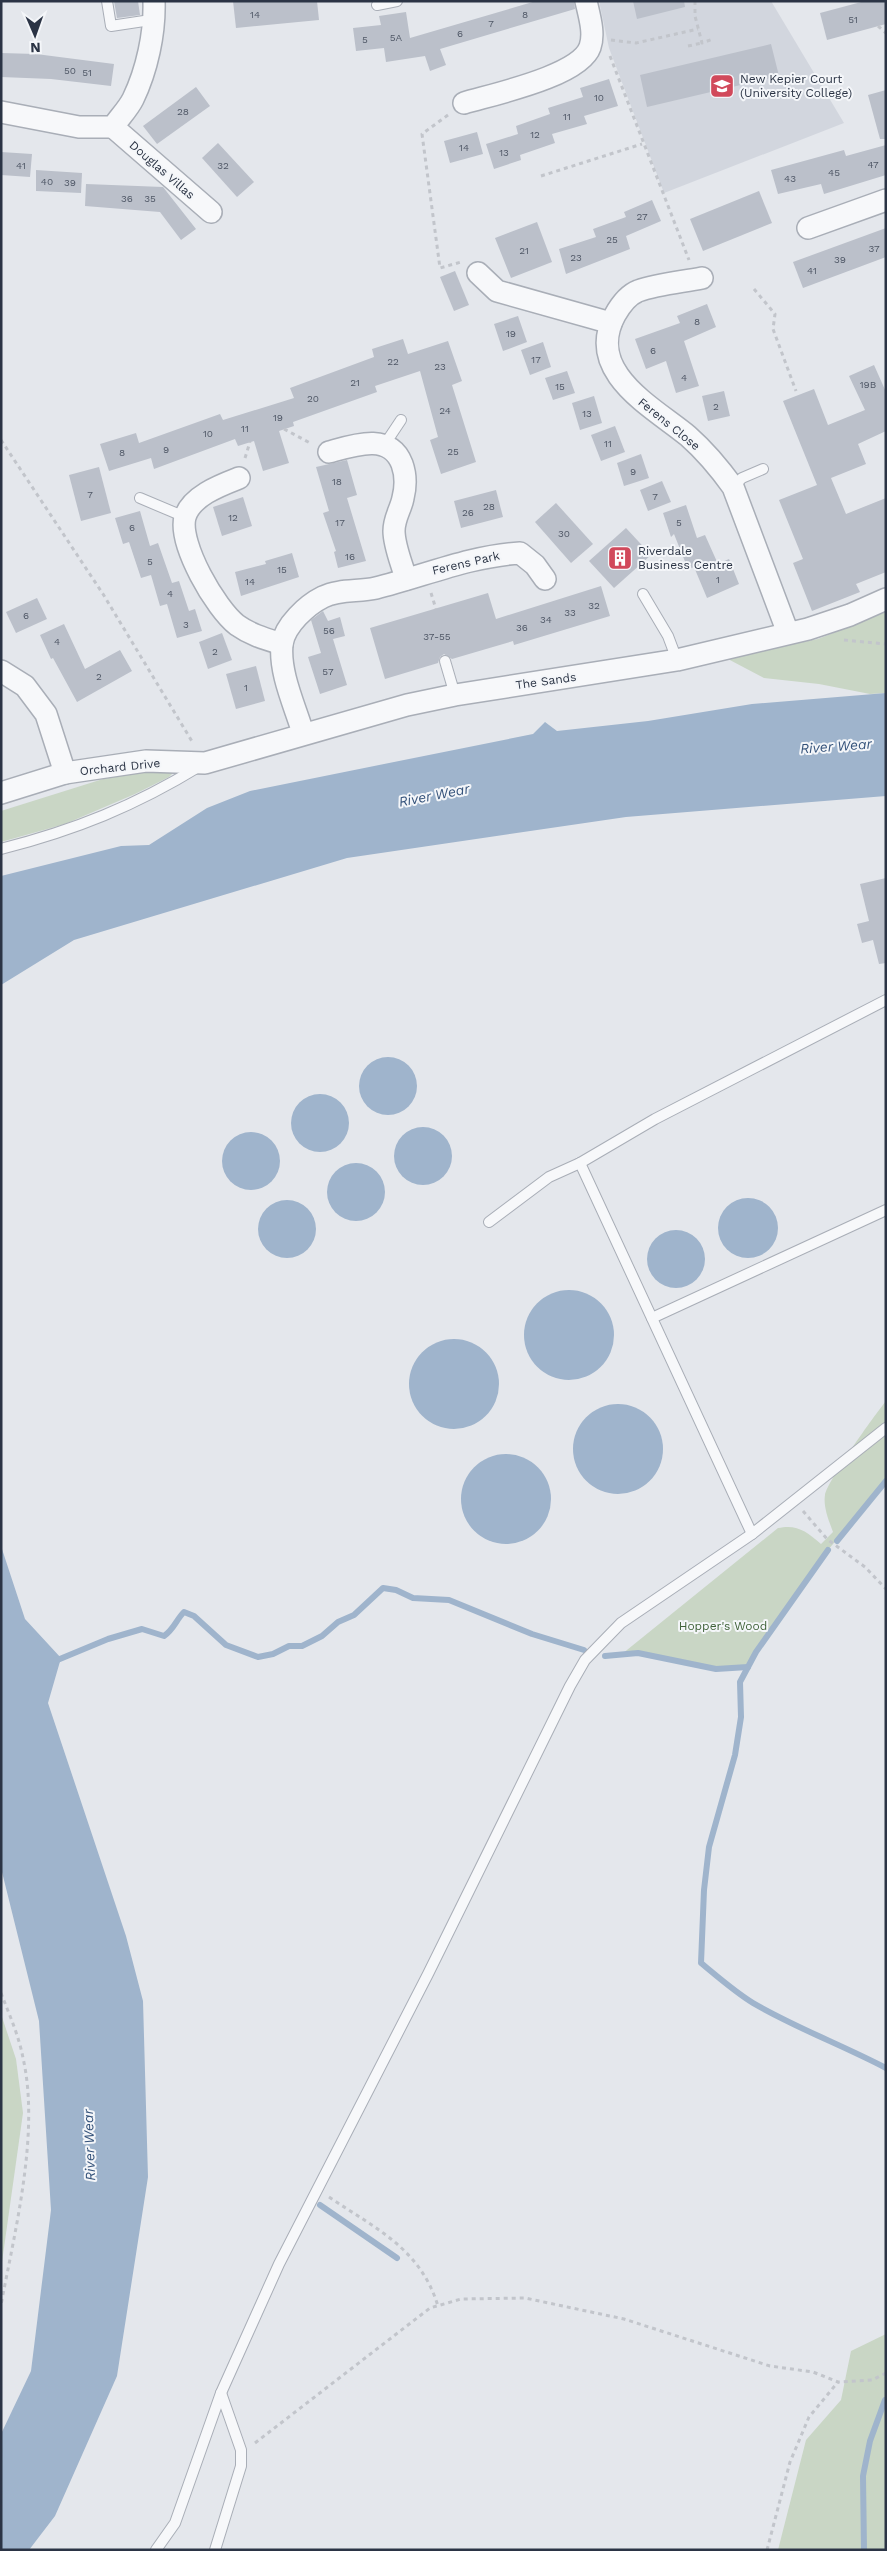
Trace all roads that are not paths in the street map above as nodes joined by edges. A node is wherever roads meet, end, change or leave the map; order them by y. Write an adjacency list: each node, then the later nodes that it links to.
1 (107, 1): 6 (lane)
2 (154, 1): 9 (street)
3 (397, 1): 5 (lane)
4 (586, 1): 7 (street)
5 (377, 5)
6 (144, 21)
7 (464, 103)
8 (1, 112): 9 (street)
9 (113, 127): 11 (street, Douglas Villas)
10 (886, 200): 12 (street)
11 (211, 212)
12 (808, 228)
13 (478, 273): 15 (street)
14 (702, 278): 15 (street, Ferens Close)
15 (611, 322): 21 (street, Ferens Close)
16 (401, 420): 17 (lane)
17 (385, 444): 18 (street); 24 (street)
18 (329, 452)
19 (763, 469): 21 (lane)
20 (239, 478): 23 (street)
21 (733, 488): 28 (street, Ferens Close)
22 (140, 498): 23 (lane)
23 (185, 517): 29 (street)
24 (406, 579): 25 (street, Ferens Park); 29 (street, Ferens Park)
25 (545, 579)
26 (643, 594): 30 (lane)
27 (886, 599): 28 (street, The Sands)
28 (788, 633): 30 (street, The Sands)
29 (282, 644): 34 (street)
30 (677, 660): 33 (street, The Sands)
31 (445, 661): 33 (lane)
32 (1, 671): 36 (street, Orchard Drive)
33 (455, 695): 34 (street, The Sands)
34 (303, 733): 35 (street, The Sands)
35 (205, 762): 36 (street, Orchard Drive); 38 (lane)
36 (65, 773): 37 (street, Orchard Drive)
37 (1, 793)
38 (1, 849)
39 (886, 1000): 40 (lane)
40 (580, 1164): 42 (lane); 43 (lane)
41 (886, 1210): 43 (lane)
42 (489, 1222)
43 (652, 1318): 45 (lane)
44 (886, 1428): 45 (lane)
45 (752, 1534): 46 (lane)
46 (221, 2393): 47 (lane); 48 (lane)
47 (156, 2550)
48 (215, 2550)

